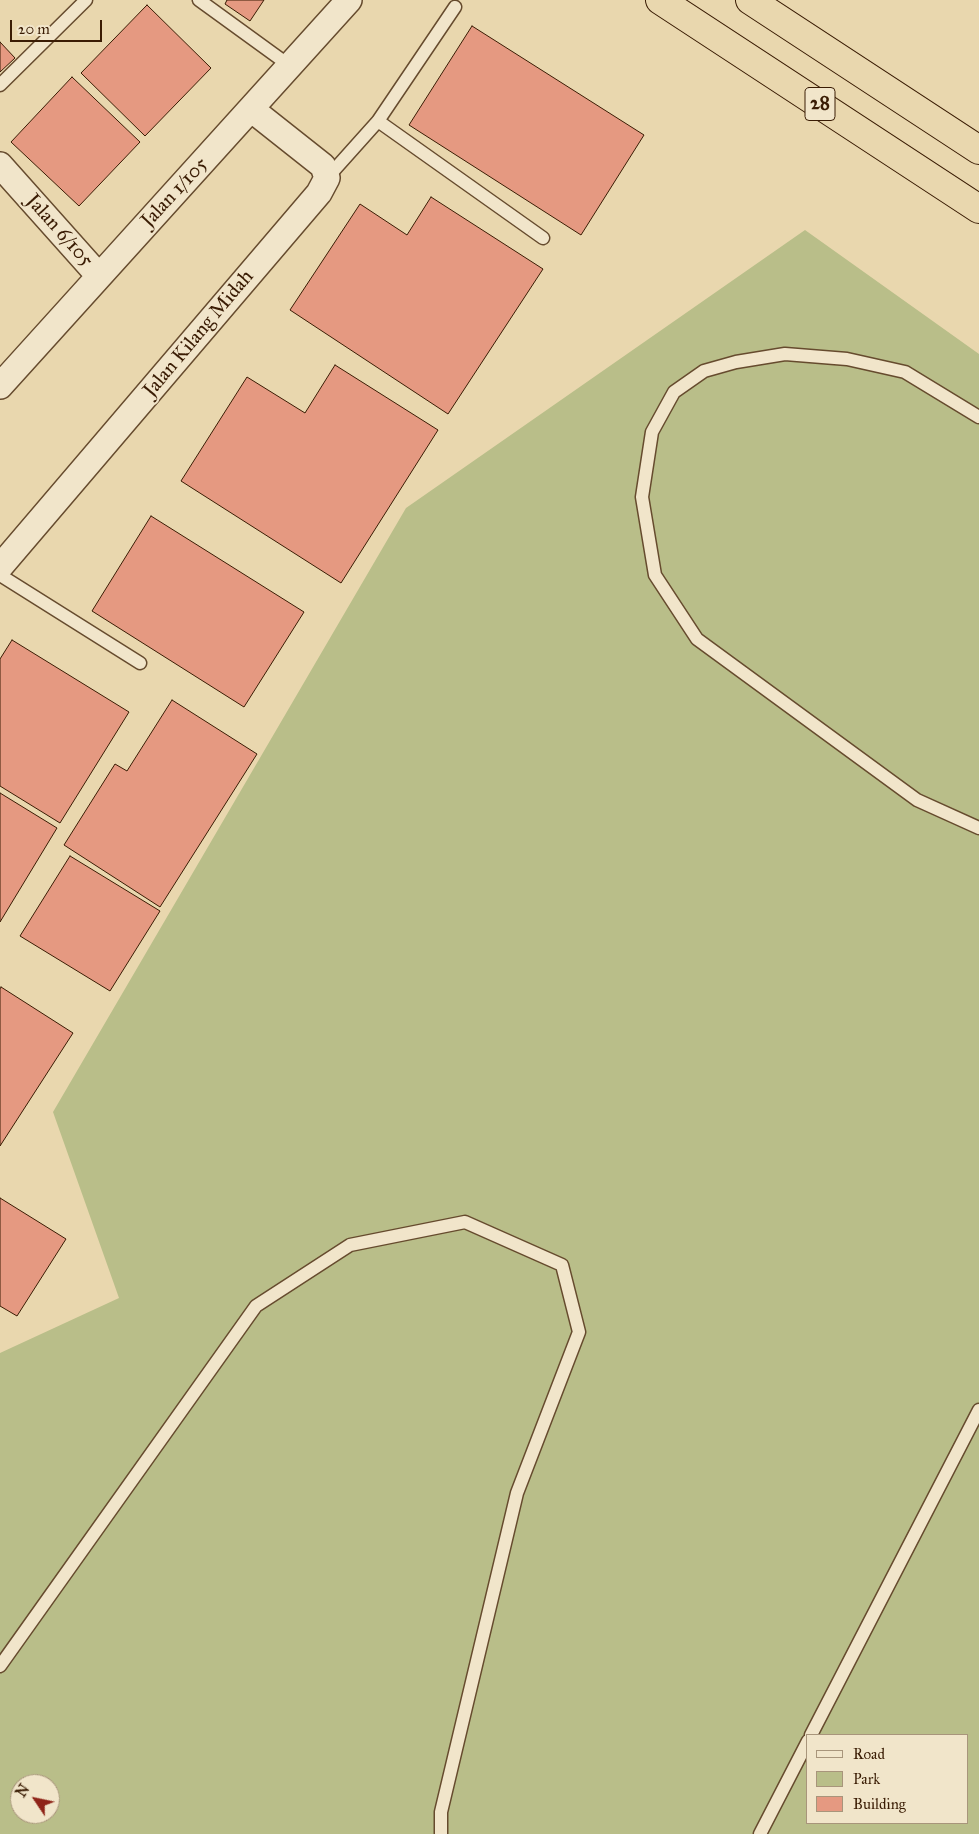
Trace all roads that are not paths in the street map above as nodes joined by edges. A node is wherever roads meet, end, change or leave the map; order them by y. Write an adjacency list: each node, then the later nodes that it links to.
1 (198, 0): 7 (lane)
2 (349, 0): 7 (street, Jalan 1/105)
3 (660, 0): 14 (highway, 28)
4 (750, 0): 11 (highway, 28)
5 (77, 3): 8 (lane)
6 (456, 7): 10 (lane)
7 (290, 66): 9 (street, Jalan 1/105)
8 (0, 85)
9 (252, 110): 13 (street); 16 (street, Jalan 1/105)
10 (378, 121): 13 (lane); 15 (lane)
11 (979, 150)
12 (0, 164): 16 (street, Jalan 6/105)
13 (327, 178): 19 (street, Jalan Kilang Midah)
14 (979, 209)
15 (543, 238)
16 (98, 276): 17 (street, Jalan 1/105)
17 (1, 384)
18 (979, 416): 22 (lane)
19 (0, 567)
20 (0, 575): 21 (lane)
21 (140, 662)
22 (979, 828)
23 (979, 1410): 25 (lane)
24 (0, 1666): 27 (lane)
25 (812, 1734)
26 (806, 1745): 28 (lane)
27 (442, 1834)
28 (760, 1834)

